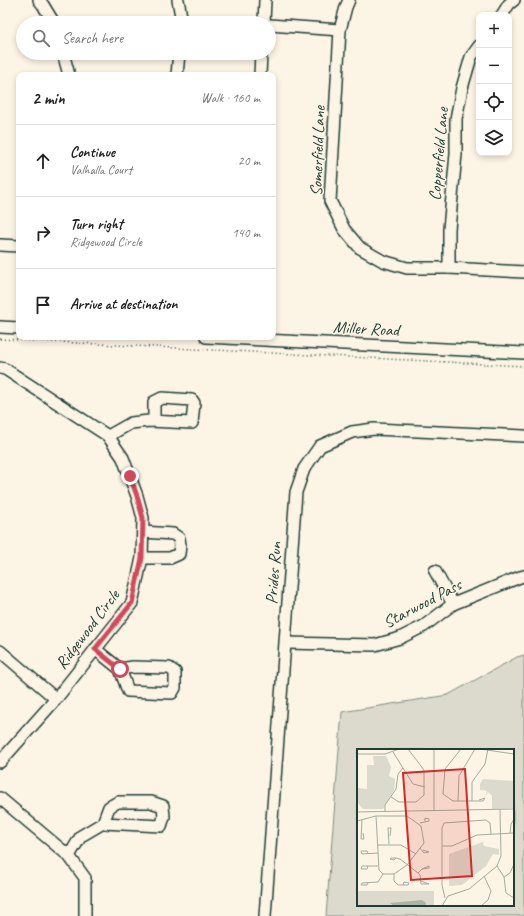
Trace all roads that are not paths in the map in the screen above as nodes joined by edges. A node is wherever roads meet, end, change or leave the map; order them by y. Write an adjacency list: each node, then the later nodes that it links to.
1 (39, 0): 7 (street)
2 (178, 0): 8 (street)
3 (265, 0): 9 (street)
4 (349, 0): 11 (street, Somerfield Lane)
5 (514, 0): 6 (street)
6 (504, 12)
7 (49, 16)
8 (181, 16)
9 (264, 16)
10 (276, 25): 11 (street)
11 (340, 30): 21 (street, Somerfield Lane)
12 (478, 48): 21 (street, Copperfield Lane)
13 (65, 60): 16 (street)
14 (178, 60): 17 (street)
15 (261, 60): 18 (street)
16 (68, 72)
17 (177, 72)
18 (260, 72)
19 (0, 245): 20 (street)
20 (16, 246)
21 (449, 268): 22 (street, Somerfield Lane)
22 (524, 272)
23 (0, 327): 24 (street)
24 (16, 328)
25 (276, 340): 26 (street, Miller Road)
26 (524, 353)
27 (0, 368): 29 (street, Ridgewood Circle)
28 (154, 421): 29 (street)
29 (108, 436): 31 (street, Ridgewood Circle)
30 (524, 436): 36 (street, Prides Run)
31 (143, 532): 32 (street, Ridgewood Circle); 32 (street)
32 (142, 558): 37 (street, Ridgewood Circle)
33 (435, 571): 35 (street)
34 (524, 576): 35 (street, Starwood Pass)
35 (453, 604): 36 (street, Starwood Pass)
36 (286, 643): 46 (street, Prides Run)
37 (95, 649): 39 (street); 40 (street, Ridgewood Circle)
38 (0, 651): 40 (street)
39 (120, 669): 39 (street)
40 (56, 699): 41 (street, Ridgewood Circle)
41 (0, 762)
42 (0, 798): 44 (street)
43 (103, 823): 43 (street); 44 (street)
44 (69, 856): 45 (street)
45 (85, 916)
46 (265, 916)

